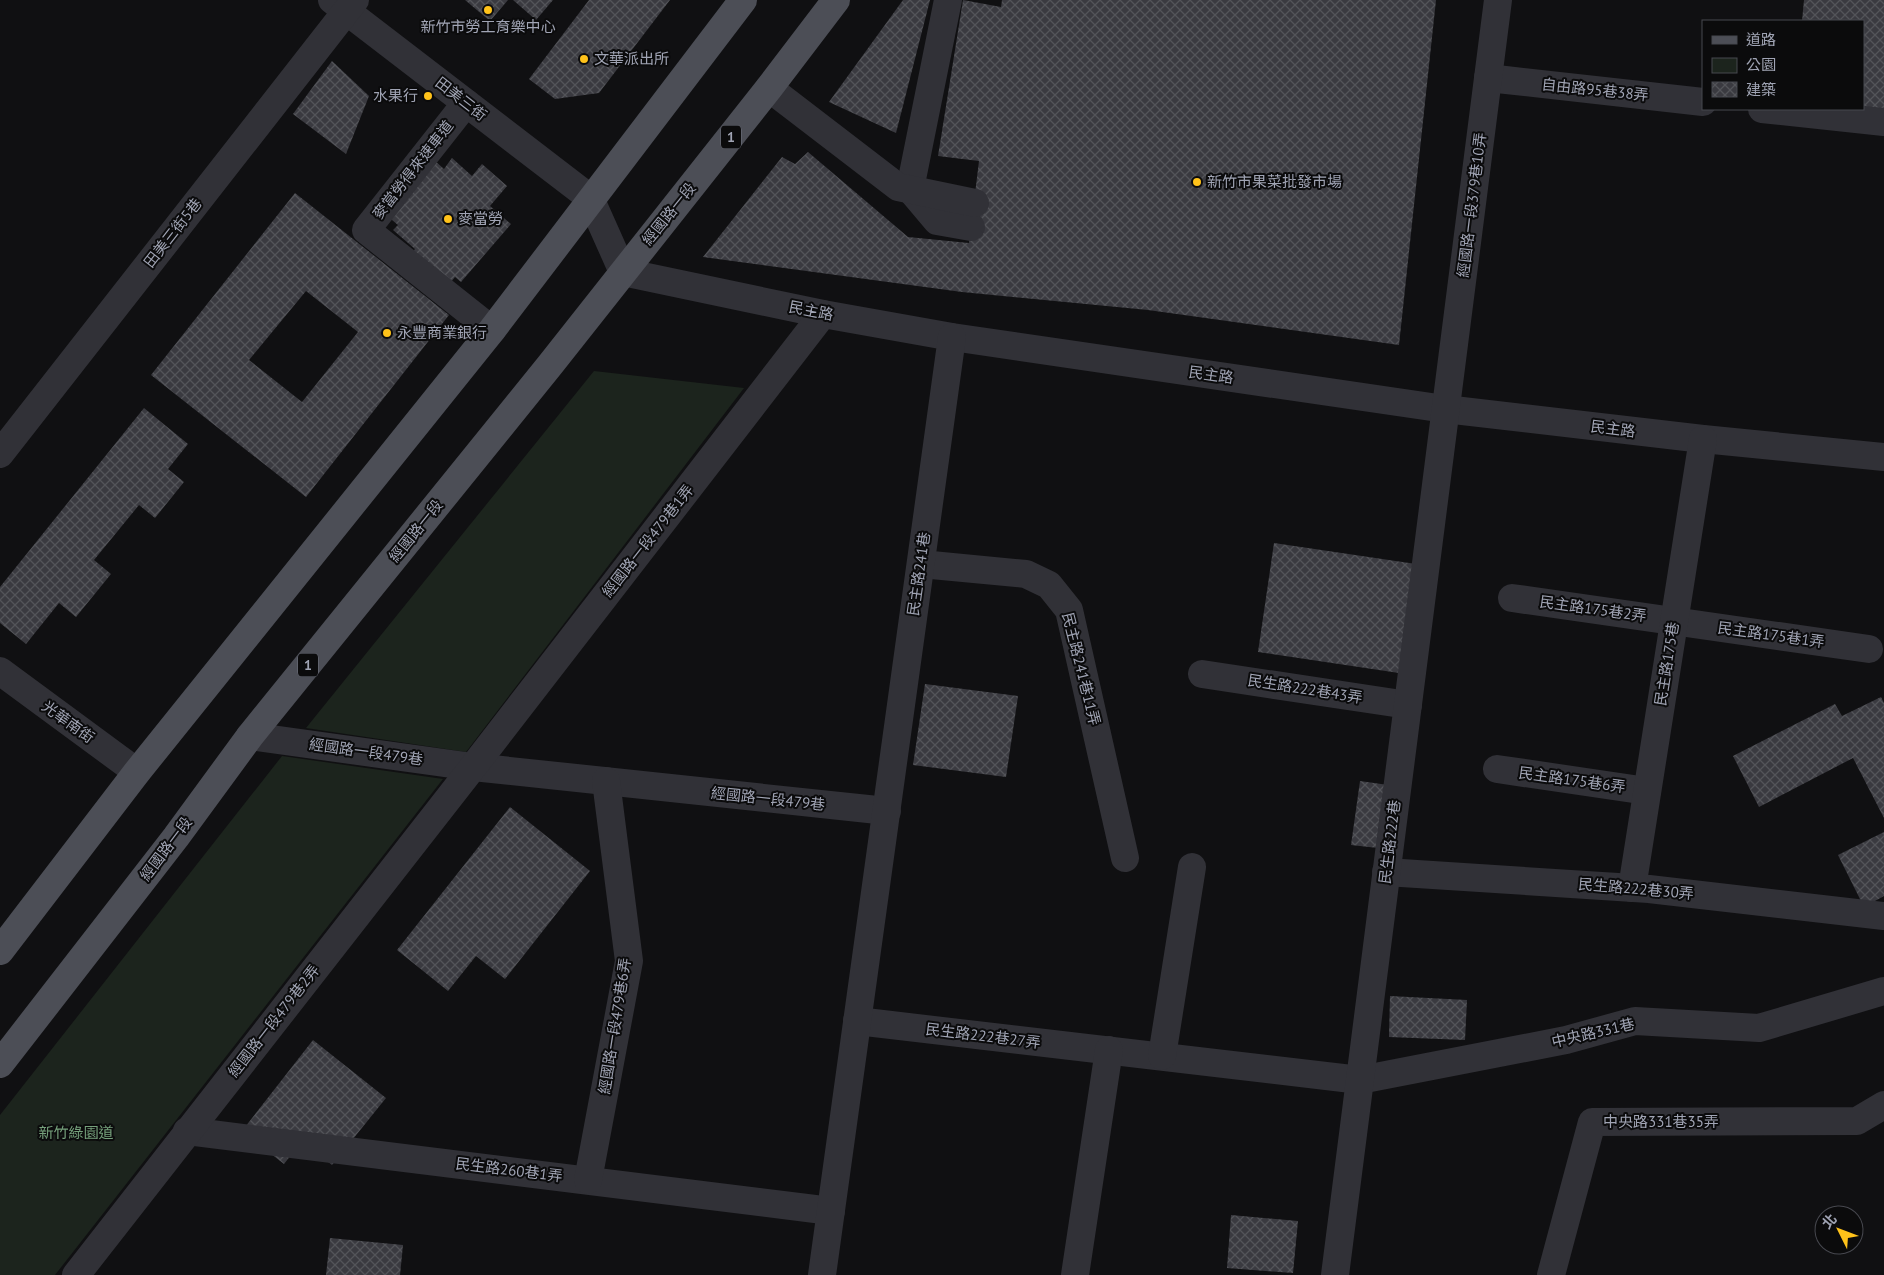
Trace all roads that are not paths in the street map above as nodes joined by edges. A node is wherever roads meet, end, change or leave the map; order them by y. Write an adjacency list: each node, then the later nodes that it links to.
1 (742, 0): 13 (main road)
2 (836, 0): 7 (main road, 經國路一段 / 1)
3 (948, 0): 12 (street)
4 (1498, 0): 6 (street, 經國路一段379巷10弄)
5 (344, 4): 9 (street, 田美三街); 21 (street, 田美三街5巷)
6 (1488, 78): 8 (street, 自由路95巷38弄); 19 (street, 經國路一段379巷10弄)
7 (769, 88): 12 (street); 15 (main road, 經國路一段 / 1)
8 (1702, 102)
9 (466, 103): 13 (street, 田美三街); 17 (street, 麥當勞得來速車道)
10 (1771, 110): 11 (street)
11 (1884, 122)
12 (910, 190): 14 (street)
13 (590, 198): 15 (street); 17 (main road)
14 (973, 215)
15 (623, 272): 16 (street, 民主路); 30 (main road, 經國路一段 / 1)
16 (823, 314): 18 (street, 民主路); 31 (street, 經國路一段479巷1弄)
17 (492, 330): 33 (main road)
18 (952, 337): 19 (street, 民主路); 23 (street, 民主路241巷)
19 (1445, 409): 20 (street, 民主路); 29 (street, 民生路222巷)
20 (1703, 439): 22 (street, 民主路); 25 (street, 民主路175巷)
21 (0, 454)
22 (1884, 456)
23 (921, 564): 36 (street, 民主路241巷); 37 (street, 民主路241巷11弄)
24 (1512, 598): 25 (street, 民主路175巷2弄)
25 (1674, 620): 26 (street, 民主路175巷1弄); 35 (street, 民主路175巷)
26 (1869, 649)
27 (0, 671): 33 (street, 光華南街)
28 (1202, 674): 29 (street, 民生路222巷43弄)
29 (1408, 705): 39 (street, 民生路222巷)
30 (250, 736): 31 (street, 經國路一段479巷); 47 (main road, 經國路一段 / 1)
31 (473, 768): 34 (street, 經國路一段479巷); 50 (street, 經國路一段479巷2弄)
32 (1497, 769): 35 (street, 民主路175巷6弄)
33 (137, 772): 42 (main road)
34 (606, 781): 36 (street, 經國路一段479巷); 51 (street, 經國路一段479巷6弄)
35 (1647, 791): 40 (street, 民主路175巷)
36 (886, 811): 44 (street)
37 (1125, 858)
38 (1192, 867): 46 (street)
39 (1386, 872): 40 (street, 民生路222巷30弄); 48 (street, 民生路222巷)
40 (1632, 888): 41 (street, 民生路222巷30弄)
41 (1884, 916)
42 (0, 951)
43 (1884, 991): 48 (street, 中央路331巷)
44 (857, 1021): 45 (street, 民生路222巷27弄); 52 (street)
45 (1109, 1050): 46 (street, 民生路222巷27弄); 55 (street)
46 (1162, 1056): 48 (street, 民生路222巷27弄)
47 (0, 1064)
48 (1360, 1080): 56 (street, 民生路222巷)
49 (1884, 1105): 57 (street, 中央路331巷35弄)
50 (187, 1131): 51 (street, 民生路260巷1弄); 53 (street, 經國路一段479巷2弄)
51 (588, 1180): 52 (street, 民生路260巷1弄)
52 (831, 1210): 54 (street)
53 (76, 1275)
54 (822, 1275)
55 (1075, 1275)
56 (1335, 1275)
57 (1551, 1275)

